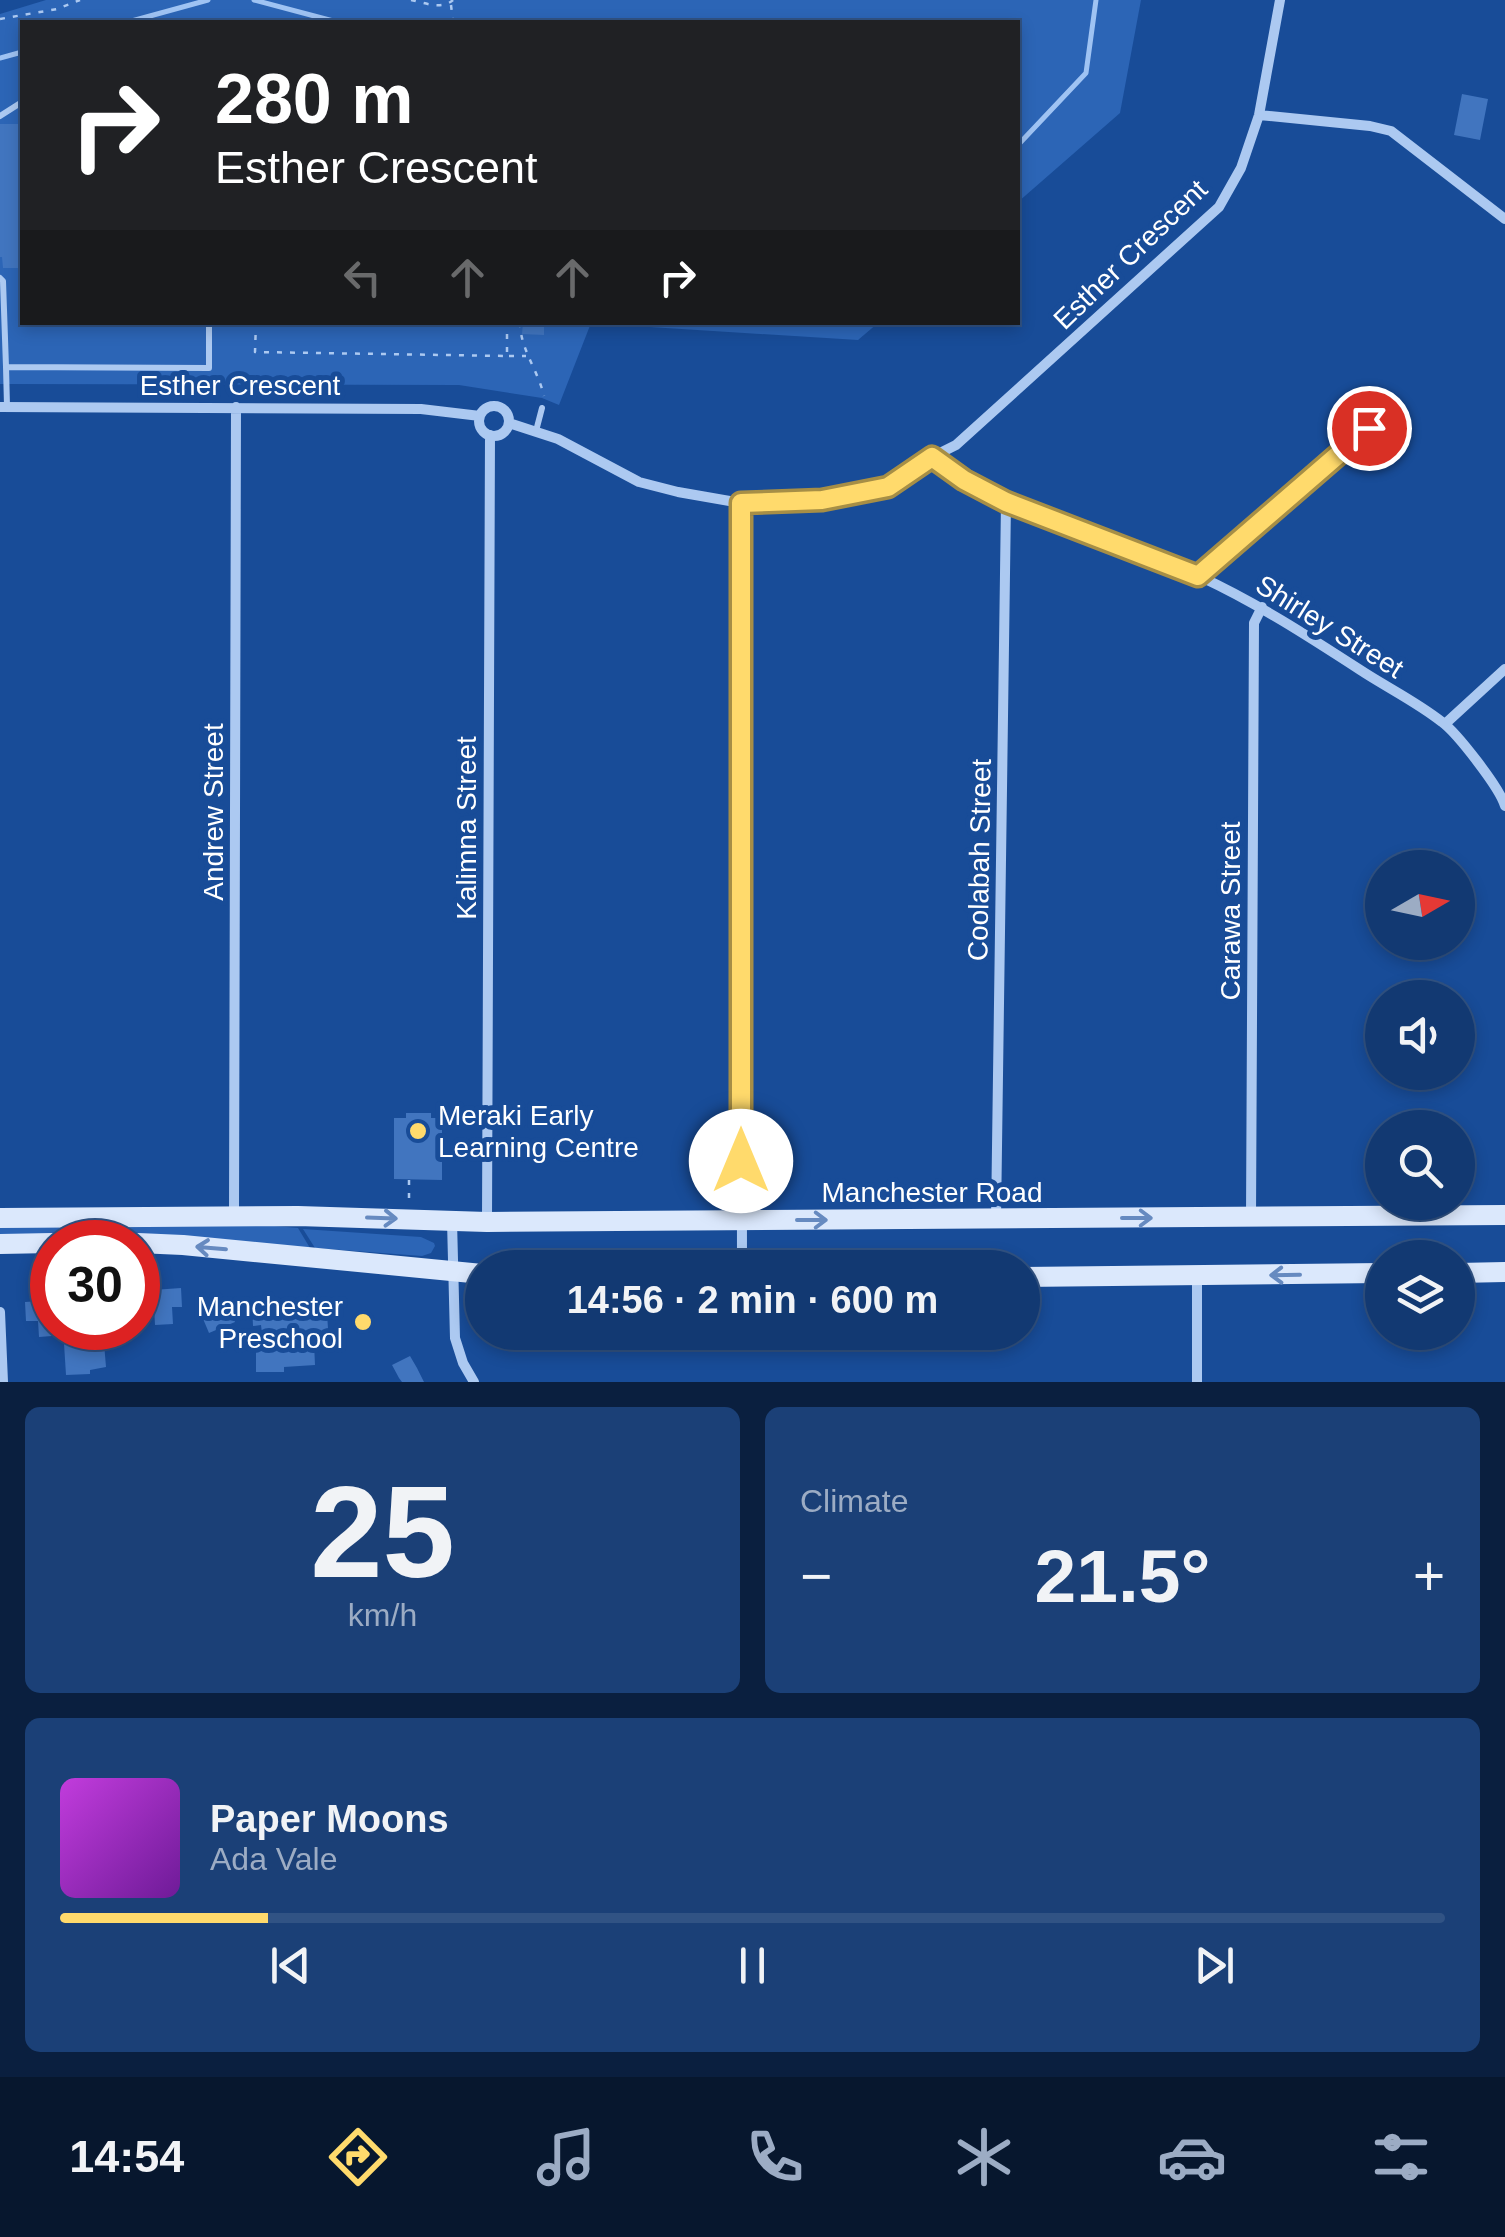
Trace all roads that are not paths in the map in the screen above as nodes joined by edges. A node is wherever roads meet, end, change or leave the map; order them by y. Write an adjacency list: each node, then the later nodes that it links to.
1 (1280, 0): 2 (street, Esther Crescent)
2 (1260, 115): 3 (street); 15 (street, Esther Crescent)
3 (1505, 219)
4 (0, 278): 6 (lane)
5 (210, 325): 6 (lane)
6 (6, 367): 7 (lane)
7 (4, 407): 8 (street, Esther Crescent)
8 (236, 407): 11 (street, Esther Crescent); 24 (street, Andrew Street)
9 (542, 408): 13 (lane)
10 (1391, 409): 18 (street)
11 (480, 416): 12 (street); 14 (street)
12 (509, 423): 13 (street, Esther Crescent); 14 (street)
13 (536, 431): 17 (street, Esther Crescent)
14 (490, 435): 30 (street, Kalimna Street)
15 (932, 457): 16 (street, Shirley Street); 17 (street, Esther Crescent)
16 (1006, 502): 18 (street, Shirley Street); 27 (street, Coolabah Street)
17 (741, 503): 29 (street)
18 (1198, 576): 19 (street, Shirley Street)
19 (1262, 607): 21 (street, Shirley Street); 25 (street, Carawa Street)
20 (1505, 669): 21 (street)
21 (1444, 724): 22 (street, Shirley Street)
22 (1505, 806)
23 (1505, 1215): 25 (main road, Manchester Road)
24 (234, 1216): 26 (main road, Manchester Road); 28 (main road, Manchester Road, one-way to 28)
25 (1251, 1217): 27 (main road, Manchester Road, one-way to 25)
26 (0, 1218)
27 (996, 1219): 29 (main road, Manchester Road, one-way to 27)
28 (452, 1221): 30 (main road, Manchester Road); 35 (street)
29 (742, 1221): 30 (main road, Manchester Road); 34 (street)
30 (487, 1222)
31 (0, 1244): 32 (main road)
32 (30, 1244)
33 (160, 1244): 35 (main road, one-way to 33)
34 (742, 1250)
35 (452, 1272): 37 (main road); 44 (street)
36 (1505, 1272): 38 (main road)
37 (465, 1273)
38 (1475, 1273)
39 (1365, 1274): 40 (main road, one-way to 40)
40 (1197, 1276): 41 (main road); 45 (street)
41 (1040, 1277)
42 (0, 1312): 43 (street)
43 (3, 1382)
44 (474, 1382)
45 (1197, 1382)

